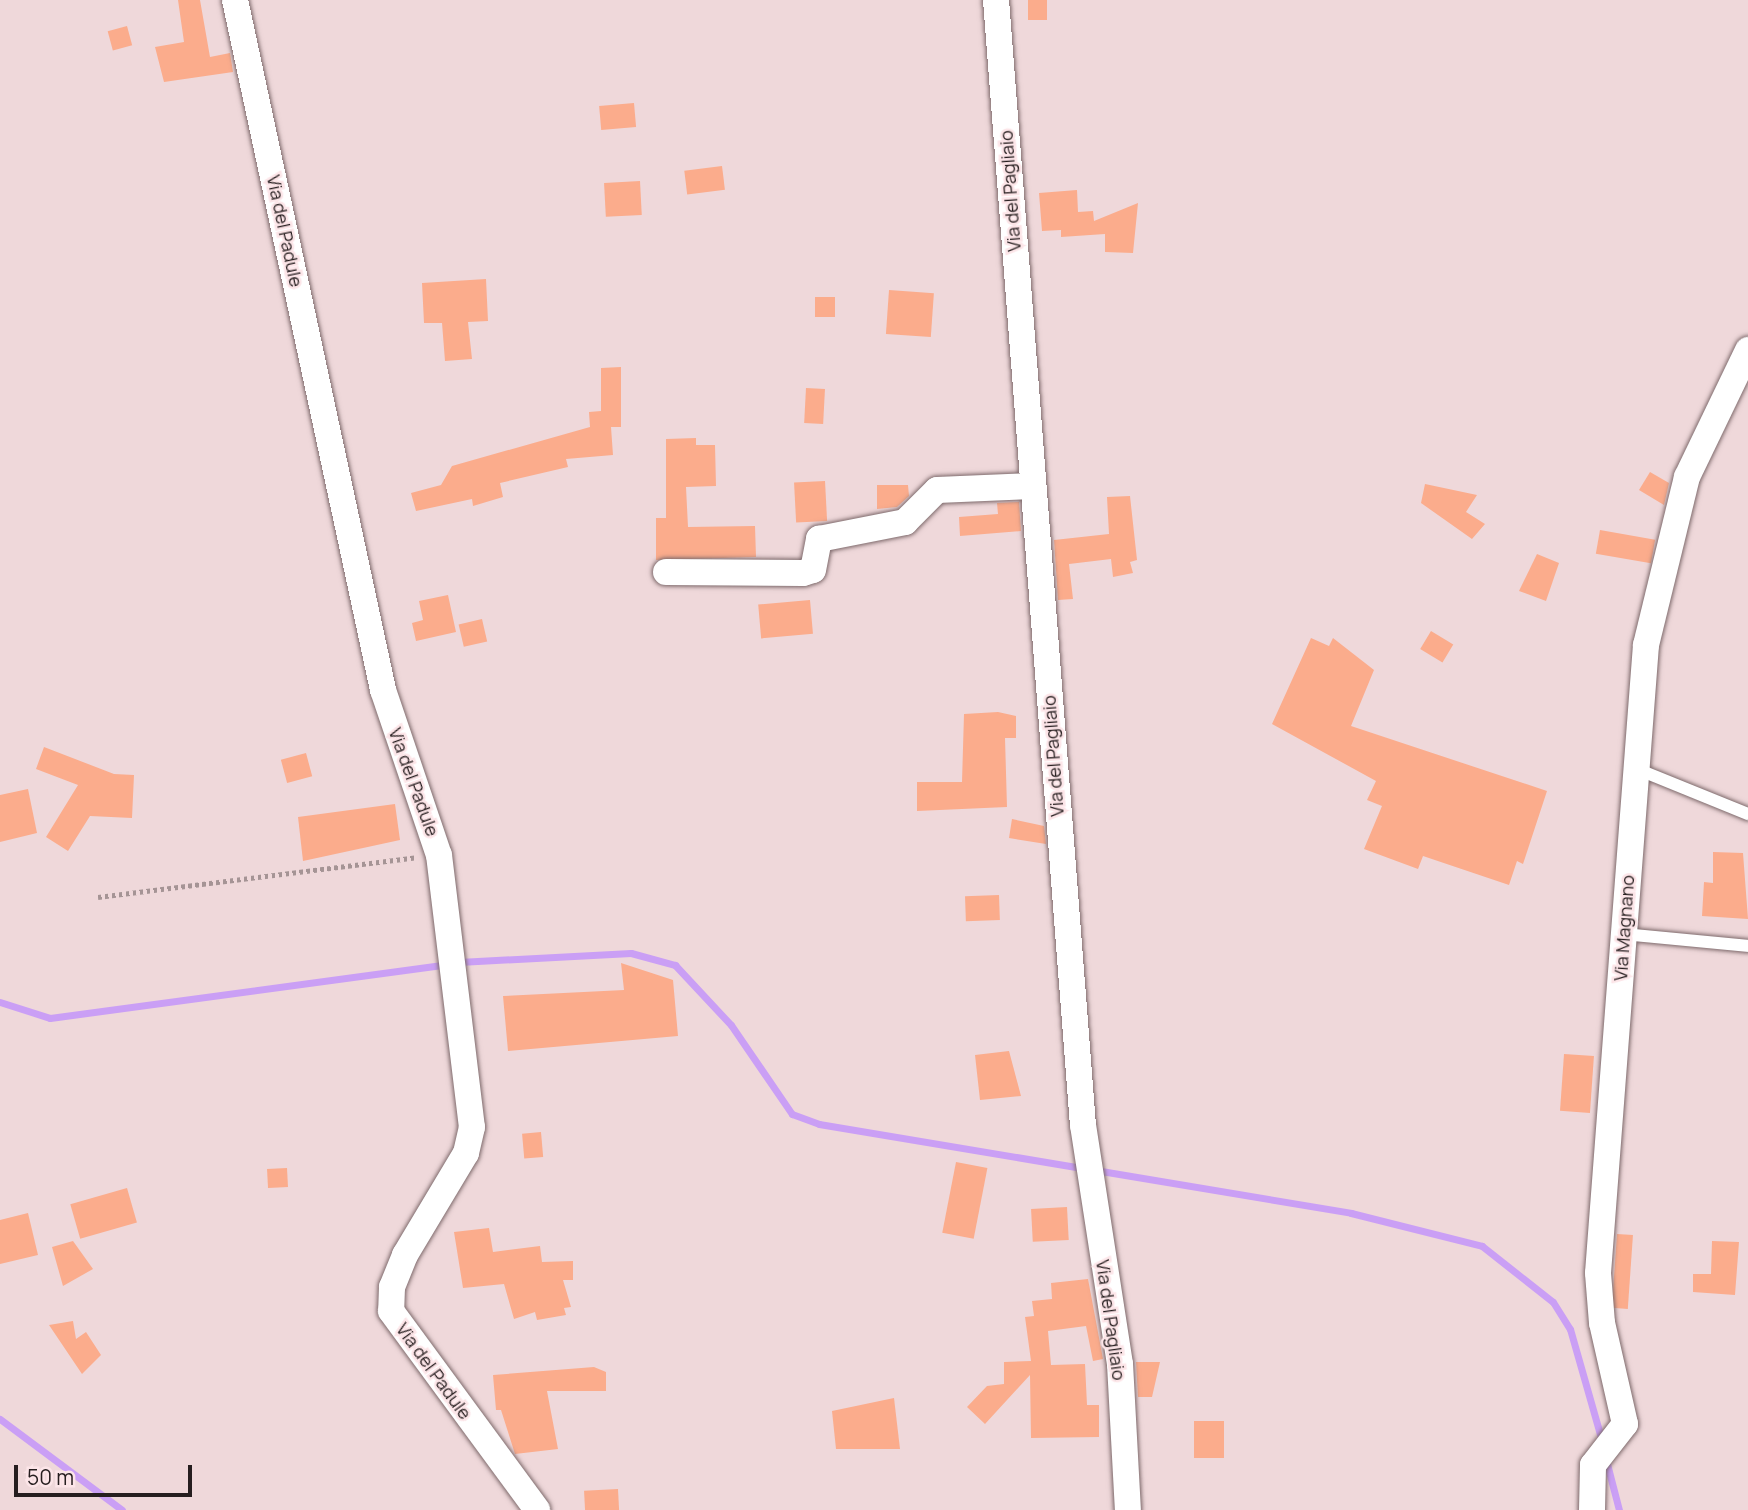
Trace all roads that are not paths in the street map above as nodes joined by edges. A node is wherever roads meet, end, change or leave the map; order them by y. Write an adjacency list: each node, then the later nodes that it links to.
1 (235, 0): 10 (street, Via del Padule)
2 (996, 0): 4 (street, Via del Pagliaio)
3 (1748, 349): 6 (street, Via Magnano)
4 (1032, 486): 5 (street); 11 (street, Via del Pagliaio)
5 (666, 572)
6 (1637, 769): 7 (lane); 8 (street, Via Magnano)
7 (1748, 814)
8 (1624, 934): 9 (lane); 12 (street, Via Magnano)
9 (1748, 946)
10 (537, 1510)
11 (1128, 1510)
12 (1592, 1510)

